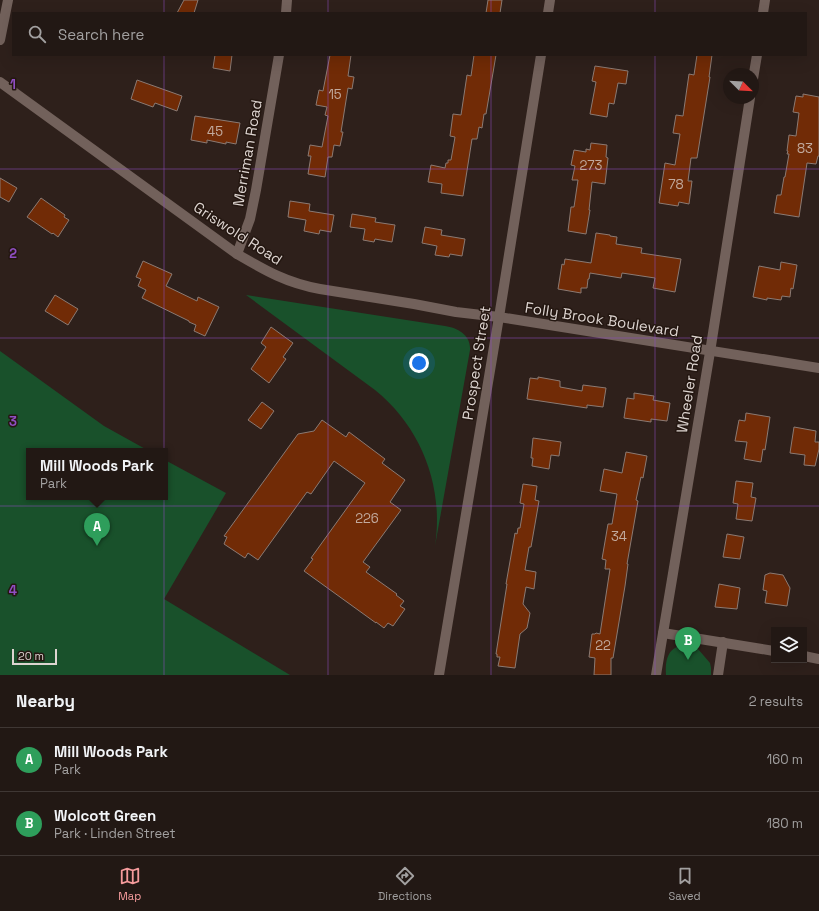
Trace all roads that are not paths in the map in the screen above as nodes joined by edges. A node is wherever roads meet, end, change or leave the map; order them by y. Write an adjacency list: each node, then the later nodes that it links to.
1 (8, 0): 8 (street)
2 (287, 0): 5 (street)
3 (550, 0): 6 (street)
4 (765, 0): 7 (street)
5 (286, 12)
6 (548, 12)
7 (763, 12)
8 (0, 40)
9 (279, 56): 15 (street, Merriman Road)
10 (541, 56): 16 (street, Prospect Street)
11 (757, 56): 12 (street)
12 (755, 68)
13 (0, 82): 15 (street, Griswold Road)
14 (749, 104): 17 (street, Wheeler Road)
15 (237, 254): 16 (street, Griswold Road)
16 (499, 317): 17 (street, Folly Brook Boulevard); 24 (street, Prospect Street)
17 (710, 352): 18 (street, Folly Brook Boulevard); 19 (street, Wheeler Road)
18 (819, 368)
19 (663, 633): 20 (street); 25 (street, Wheeler Road)
20 (723, 642): 21 (street); 26 (street)
21 (771, 650)
22 (807, 657): 23 (street)
23 (819, 659)
24 (439, 675)
25 (656, 675)
26 (718, 675)

